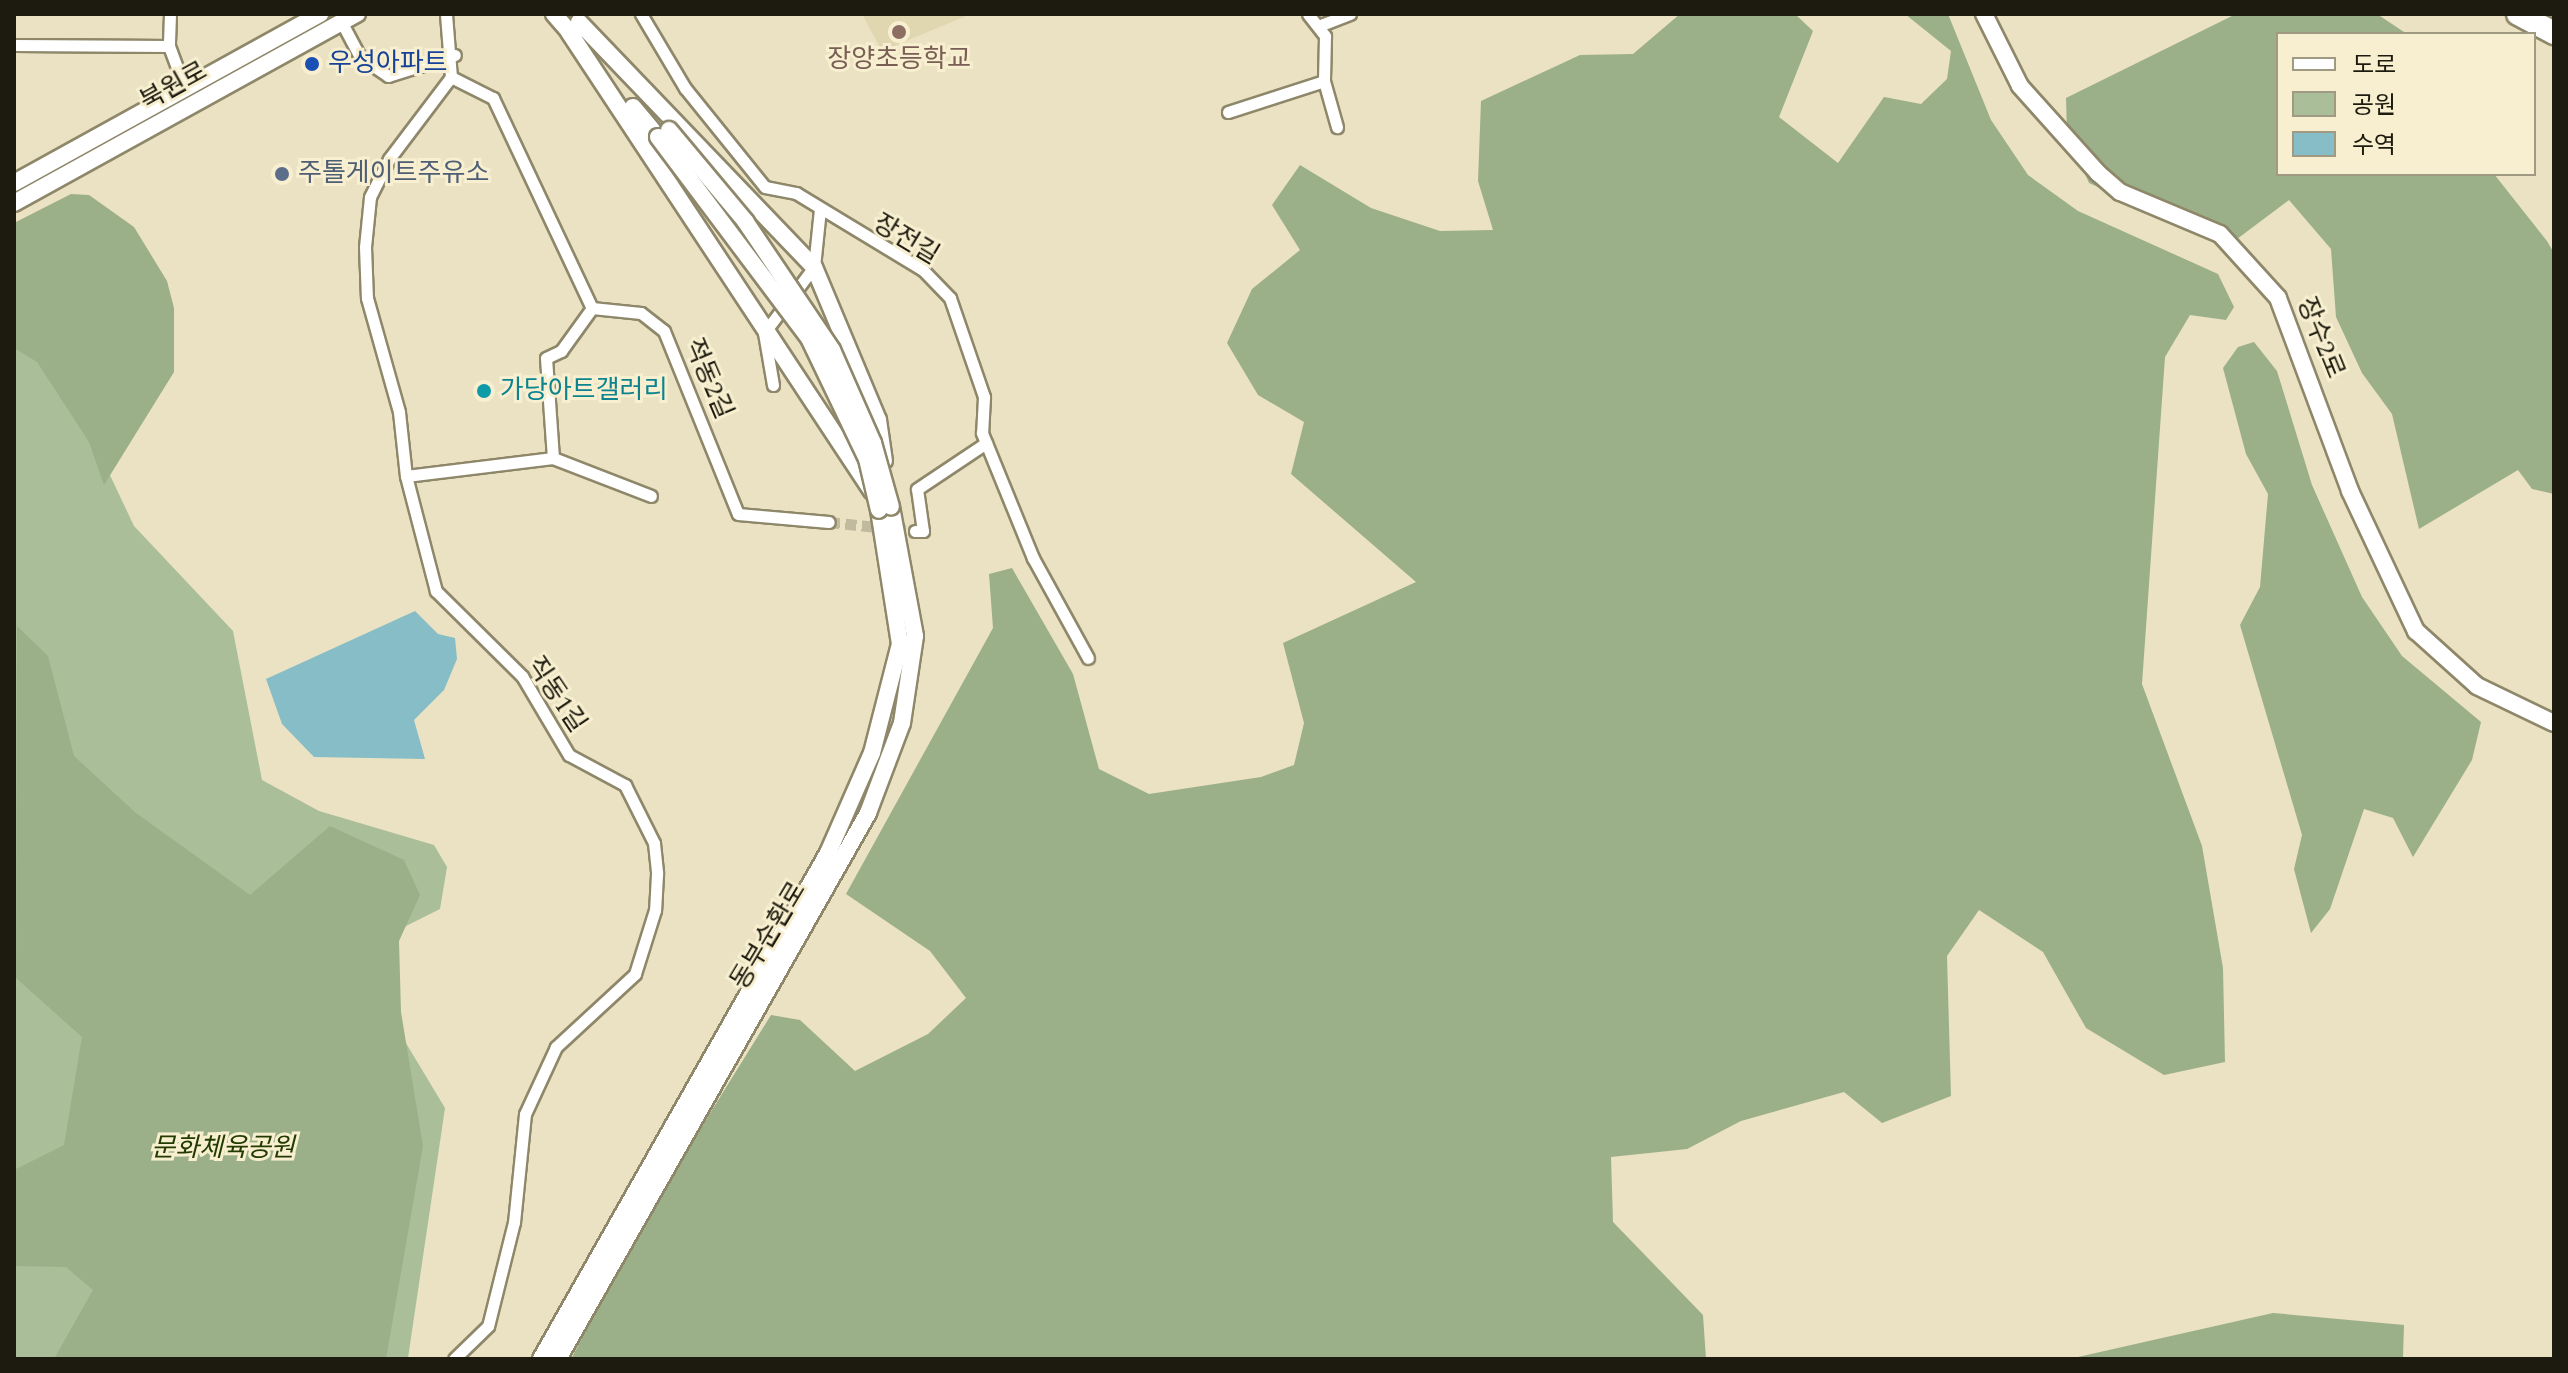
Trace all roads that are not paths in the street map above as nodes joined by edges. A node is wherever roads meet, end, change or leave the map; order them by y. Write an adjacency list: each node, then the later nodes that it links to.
1 (170, 14): 16 (street)
2 (320, 14): 20 (street, 북원로)
3 (357, 14): 11 (street, 북원로)
4 (446, 14): 17 (street, 직동1길)
5 (554, 14): 12 (street)
6 (641, 14): 25 (street, 장전길)
7 (1308, 14): 13 (street)
8 (1350, 14): 13 (street)
9 (1984, 14): 38 (street, 장수2로)
10 (2518, 14): 14 (highway)
11 (340, 18): 17 (street); 20 (street, 북원로)
12 (574, 23): 26 (street); 28 (street); 34 (street, bridge)
13 (1321, 25): 19 (street)
14 (2554, 33)
15 (14, 45): 16 (street)
16 (169, 46): 20 (street)
17 (455, 55): 18 (street, 직동1길)
18 (451, 77): 27 (street); 32 (street, 직동1길)
19 (1324, 81): 21 (street); 22 (street)
20 (189, 96): 23 (street, 북원로); 24 (street, 북원로)
21 (1228, 112)
22 (1337, 127)
23 (14, 183)
24 (14, 203)
25 (820, 209): 26 (street); 30 (street, 장전길)
26 (814, 267): 28 (street); 34 (street)
27 (592, 308): 31 (street); 35 (street, 적동2길)
28 (764, 333): 29 (street); 34 (street)
29 (773, 385)
30 (986, 443): 36 (street); 37 (street, 장전길)
31 (553, 458): 32 (street); 33 (street)
32 (406, 476): 39 (street, 직동1길)
33 (651, 496)
34 (884, 503): 40 (street, 동부순환로); 41 (street, 동부순환로)
35 (829, 522)
36 (915, 531)
37 (1088, 658)
38 (2554, 723)
39 (454, 1359)
40 (541, 1359)
41 (558, 1359)

